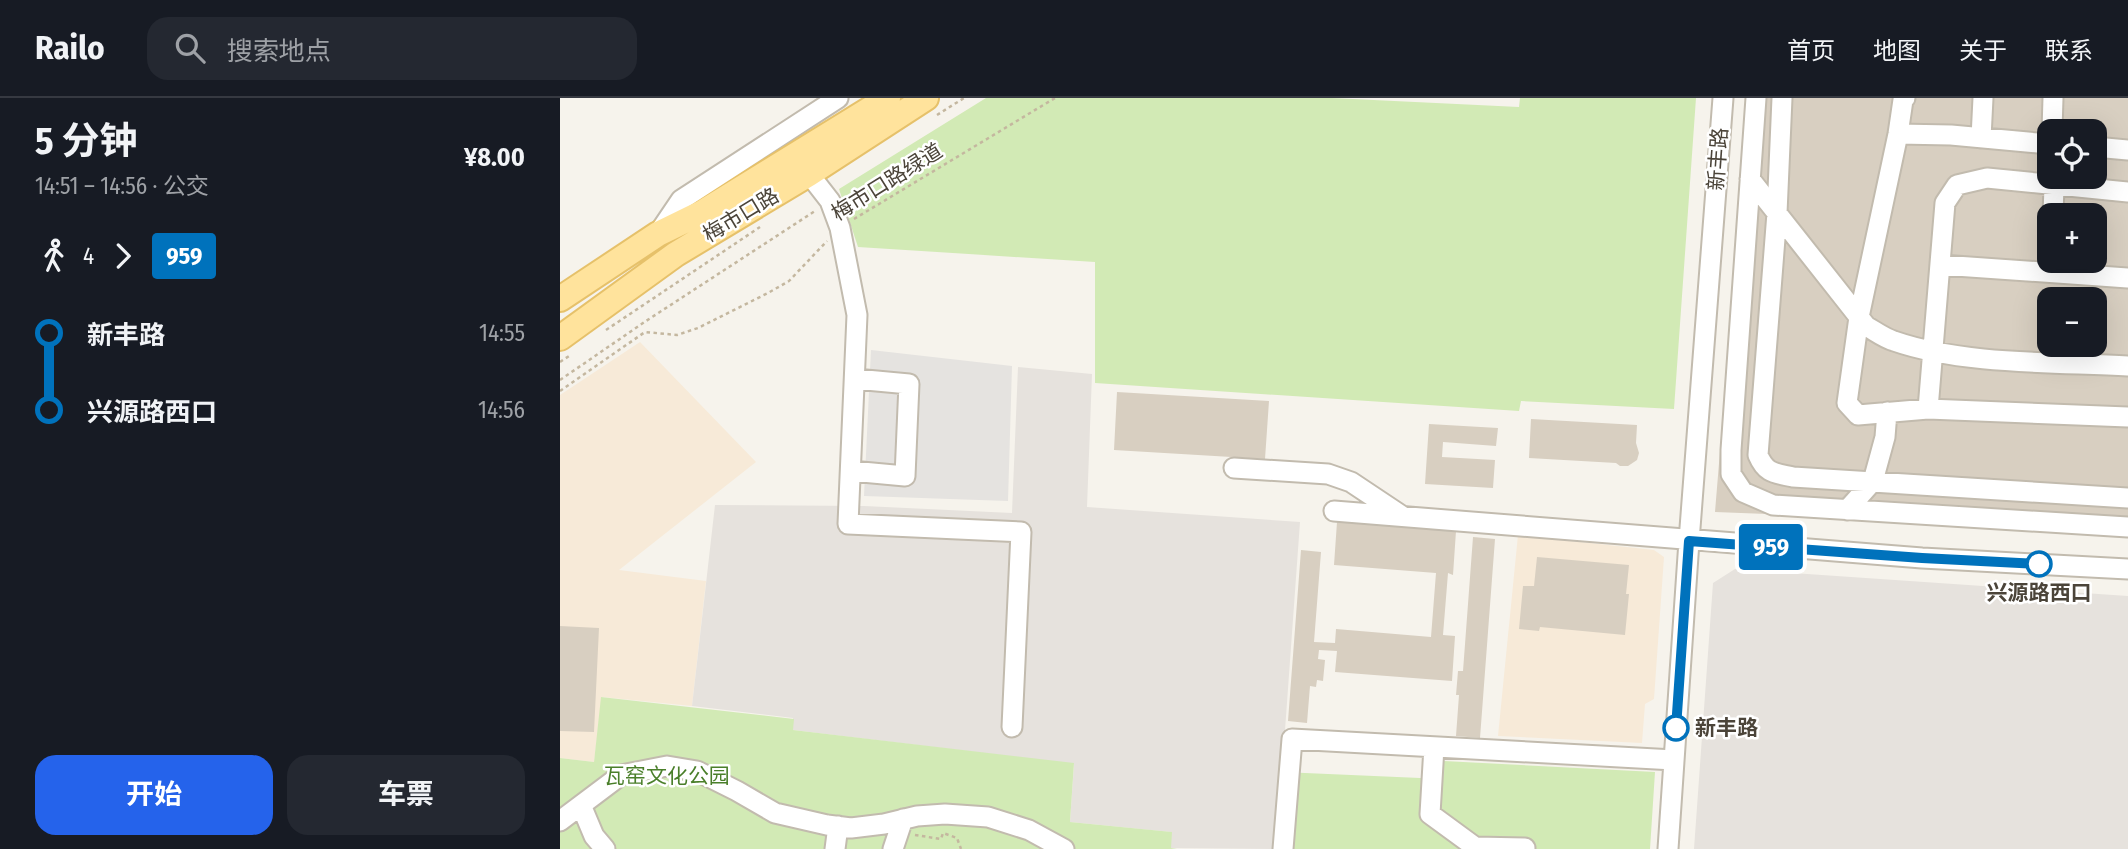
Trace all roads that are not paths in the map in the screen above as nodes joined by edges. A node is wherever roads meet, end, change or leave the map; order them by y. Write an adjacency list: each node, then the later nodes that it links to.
1 (838, 98): 22 (street)
2 (888, 98): 22 (main road, 梅市口路)
3 (1723, 98): 44 (street, 新丰路)
4 (1756, 98): 17 (street)
5 (1782, 98): 21 (street)
6 (1905, 98): 11 (street)
7 (1983, 98): 12 (street)
8 (2053, 98): 10 (street)
9 (928, 108): 16 (main road, 梅市口路)
10 (2052, 119)
11 (1898, 134): 12 (street); 28 (street)
12 (1981, 138): 13 (street)
13 (2037, 143)
14 (2107, 148): 15 (street)
15 (2128, 150)
16 (808, 174): 29 (main road, 梅市口路); 32 (street)
17 (1750, 179): 21 (street); 40 (street)
18 (2037, 184): 23 (street)
19 (2091, 189): 20 (street)
20 (2128, 192)
21 (1777, 213): 28 (street); 38 (street)
22 (658, 234): 27 (main road, 梅市口路)
23 (1941, 265): 24 (street); 30 (street)
24 (2037, 267)
25 (2093, 273): 26 (street)
26 (2128, 278)
27 (560, 299)
28 (1859, 317): 30 (street); 34 (street)
29 (565, 346)
30 (1933, 351): 31 (street); 33 (street)
31 (2128, 366)
32 (855, 379): 37 (street); 37 (street)
33 (1928, 409): 34 (street); 35 (street)
34 (1887, 412): 38 (street)
35 (2128, 417)
36 (1234, 468): 42 (street)
37 (851, 471): 46 (street)
38 (1872, 481): 39 (street); 40 (street)
39 (2128, 498)
40 (1847, 510): 43 (street)
41 (1334, 511): 42 (street)
42 (1402, 517): 44 (street)
43 (2128, 527)
44 (1689, 541): 45 (street); 48 (street, 新丰路)
45 (2128, 569)
46 (1012, 727)
47 (1434, 747): 48 (street); 53 (street); 59 (street)
48 (1674, 760): 60 (street, 新丰路)
49 (581, 805): 51 (street); 52 (street); 55 (street)
50 (906, 819): 52 (street); 57 (street); 58 (street)
51 (560, 821)
52 (838, 826): 56 (street)
53 (1475, 848): 54 (street)
54 (1524, 848)
55 (605, 849)
56 (835, 849)
57 (893, 849)
58 (1064, 849)
59 (1283, 849)
60 (1668, 849)

